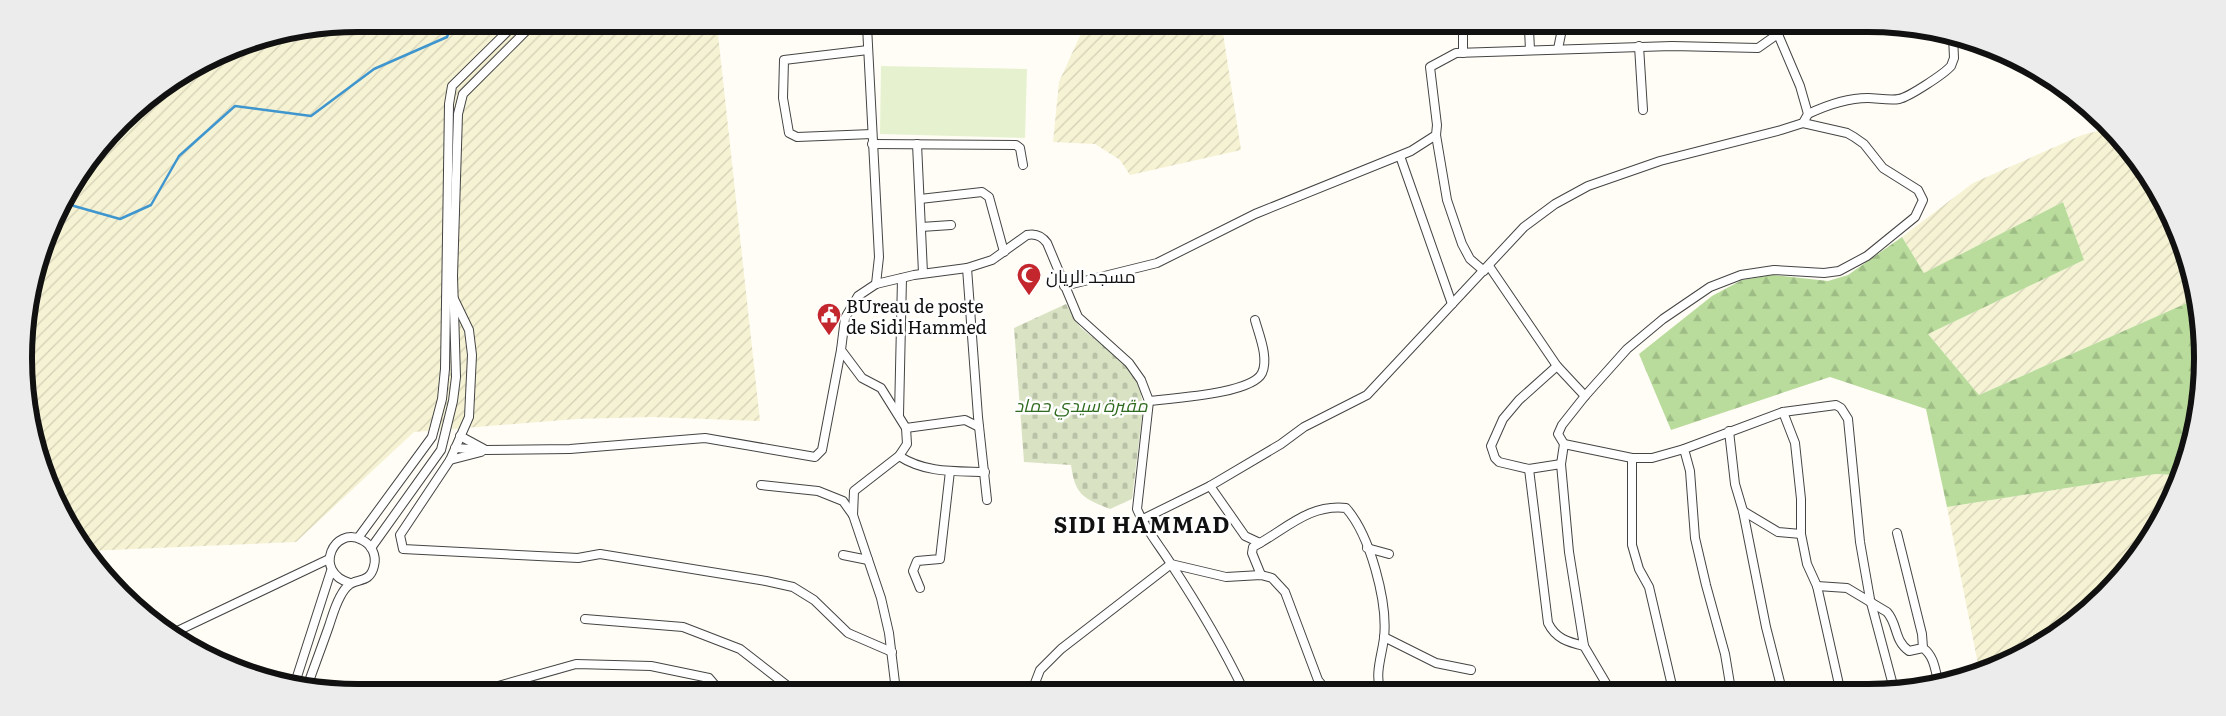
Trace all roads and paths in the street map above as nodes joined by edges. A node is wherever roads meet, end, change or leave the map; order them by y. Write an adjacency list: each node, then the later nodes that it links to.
1 (507, 32): 70 (street)
2 (511, 32): 13 (street)
3 (525, 32): 13 (street)
4 (866, 32): 14 (street)
5 (1463, 32): 16 (street)
6 (1529, 32): 15 (street)
7 (1561, 32): 12 (street)
8 (1777, 32): 11 (street)
9 (1777, 32): 18 (street)
10 (1953, 44): 18 (street)
11 (1639, 46): 12 (street); 17 (street)
12 (1558, 48): 15 (street)
13 (506, 50): 36 (street)
14 (868, 50): 20 (street); 20 (street)
15 (1530, 50): 16 (street)
16 (1463, 53): 21 (street)
17 (1643, 110)
18 (1808, 114): 19 (street)
19 (1803, 123): 31 (street); 41 (street)
20 (872, 134): 22 (street)
21 (1436, 135): 24 (street); 31 (street)
22 (872, 144): 23 (street); 34 (street)
23 (917, 144): 25 (street); 26 (street)
24 (1400, 156): 35 (street); 37 (street)
25 (1023, 165)
26 (920, 199): 28 (street); 29 (street)
27 (951, 225): 28 (street)
28 (921, 227): 32 (street)
29 (1004, 252): 30 (street); 35 (street)
30 (967, 268): 32 (street); 45 (street)
31 (1486, 269): 37 (street); 40 (street)
32 (924, 274): 33 (street)
33 (902, 278): 34 (street); 44 (street)
34 (876, 284): 39 (street)
35 (1064, 286): 42 (street)
36 (454, 299): 48 (street); 72 (street)
37 (1452, 304): 61 (street)
38 (1255, 320): 42 (street)
39 (841, 350): 44 (street); 52 (street)
40 (1557, 366): 41 (street); 57 (street)
41 (1585, 396): 49 (street)
42 (1149, 401): 67 (street)
43 (1783, 412): 47 (street); 69 (street); 84 (street)
44 (899, 415): 46 (street)
45 (979, 427): 46 (street); 59 (street)
46 (906, 428): 53 (street)
47 (1729, 432): 51 (street); 65 (street)
48 (460, 436): 50 (street); 52 (street)
49 (1564, 444): 54 (street); 56 (street)
50 (455, 448): 52 (street); 55 (street)
51 (1684, 449): 54 (street); 106 (street)
52 (485, 450): 55 (street)
53 (899, 456): 58 (street); 62 (street)
54 (1632, 458): 105 (street)
55 (450, 460): 90 (street)
56 (1561, 464): 57 (street); 88 (street)
57 (1529, 469): 88 (street)
58 (950, 471): 59 (street); 83 (street)
59 (985, 472): 63 (street)
60 (761, 485): 64 (street)
61 (1210, 486): 67 (street); 71 (street)
62 (854, 491): 64 (street); 66 (street)
63 (987, 500)
64 (843, 501): 66 (street)
65 (1743, 512): 69 (street); 107 (street)
66 (853, 515): 77 (street)
67 (1142, 520): 78 (street)
68 (1897, 533): 89 (street)
69 (1801, 534): 82 (street)
70 (358, 538): 72 (street); 76 (street)
71 (1260, 543): 73 (street); 80 (street)
72 (371, 548): 81 (street)
73 (1367, 548): 74 (street); 87 (street)
74 (1388, 554)
75 (844, 555): 77 (street)
76 (329, 559): 79 (street); 86 (street)
77 (868, 560): 90 (street)
78 (1171, 564): 80 (street); 100 (street); 101 (street)
79 (332, 570): 81 (street); 93 (street)
80 (1261, 575): 102 (street)
81 (350, 583): 94 (street)
82 (1816, 586): 84 (street); 108 (street)
83 (920, 588)
84 (1870, 600): 89 (street); 95 (street)
85 (585, 620): 98 (street)
86 (179, 630)
87 (1384, 637): 91 (street); 103 (street)
88 (1584, 646): 104 (street)
89 (1923, 648): 92 (street)
90 (892, 652): 99 (street)
91 (1470, 670)
92 (1937, 676)
93 (297, 678)
94 (310, 680)
95 (1892, 683)
96 (505, 684): 97 (street)
97 (715, 684)
98 (785, 684)
99 (895, 684)
100 (1035, 684)
101 (1241, 684)
102 (1321, 684)
103 (1378, 684)
104 (1606, 684)
105 (1672, 684)
106 (1730, 684)
107 (1780, 684)
108 (1839, 684)

